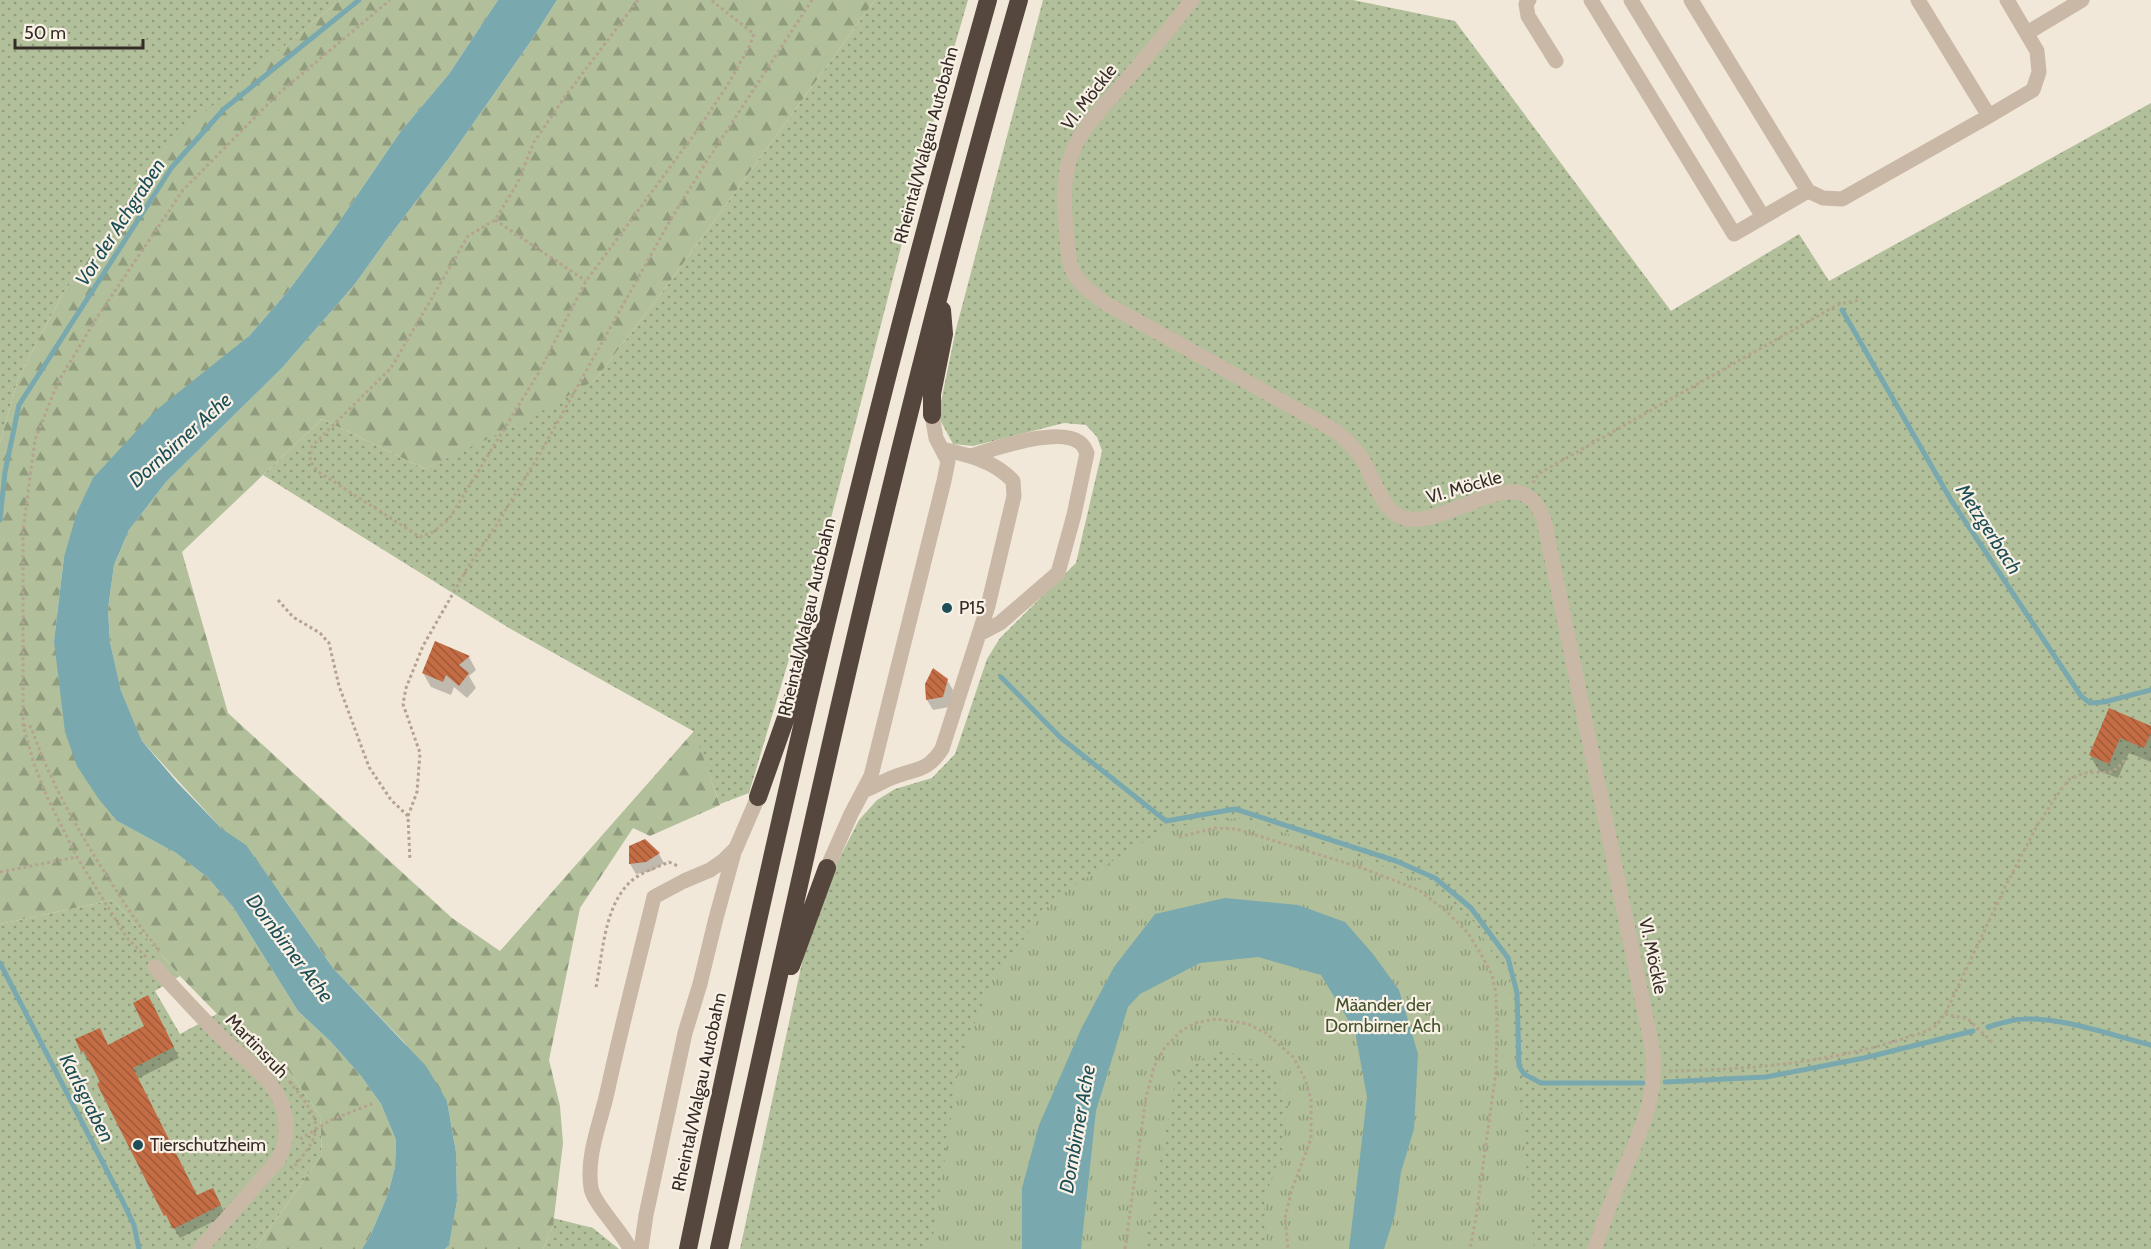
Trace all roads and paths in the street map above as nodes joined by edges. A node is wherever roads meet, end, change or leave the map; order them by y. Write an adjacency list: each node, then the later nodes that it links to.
1 (390, 0): 37 (path)
2 (638, 0): 20 (path)
3 (711, 0): 21 (path)
4 (812, 0): 34 (path)
5 (988, 0): 29 (highway, Rheintal/Walgau Autobahn)
6 (1019, 0): 22 (highway)
7 (1192, 0): 27 (street, VI. Möckle)
8 (1529, 0): 16 (street)
9 (1591, 0): 19 (street)
10 (1631, 0): 19 (street)
11 (1691, 0): 18 (street)
12 (1918, 0): 17 (street)
13 (2007, 0): 15 (street)
14 (2079, 1): 15 (street)
15 (2027, 33): 17 (street)
16 (1556, 61)
17 (1989, 116): 18 (street)
18 (1808, 191): 19 (street)
19 (1763, 217)
20 (495, 220): 21 (path); 21 (path)
21 (586, 281)
22 (942, 290): 24 (highway); 45 (highway)
23 (1861, 300): 27 (path)
24 (932, 415): 25 (street)
25 (942, 449): 26 (street); 32 (street)
26 (971, 456): 30 (street); 30 (street)
27 (1527, 495): 47 (street, VI. Möckle)
28 (278, 600): 34 (path)
29 (824, 631): 33 (highway); 53 (highway, Rheintal/Walgau Autobahn)
30 (979, 634): 32 (street)
31 (2124, 760): 44 (path)
32 (863, 791): 39 (street)
33 (758, 797): 36 (street)
34 (408, 816): 38 (path)
35 (1179, 837): 57 (path)
36 (736, 848): 41 (street); 52 (street)
37 (77, 857): 40 (path); 42 (path)
38 (410, 861)
39 (827, 868): 45 (highway)
40 (0, 872)
41 (692, 878): 43 (path); 51 (street)
42 (155, 967): 49 (street, Martinsruh)
43 (596, 987)
44 (1945, 1014): 46 (path); 47 (path)
45 (770, 1017): 54 (highway)
46 (1994, 1044)
47 (1655, 1071): 58 (street, VI. Möckle)
48 (374, 1103): 49 (path)
49 (284, 1150): 50 (street)
50 (200, 1249)
51 (630, 1249)
52 (641, 1249)
53 (688, 1249)
54 (719, 1249)
55 (1125, 1249): 56 (path)
56 (1288, 1249)
57 (1470, 1249)
58 (1595, 1249)

